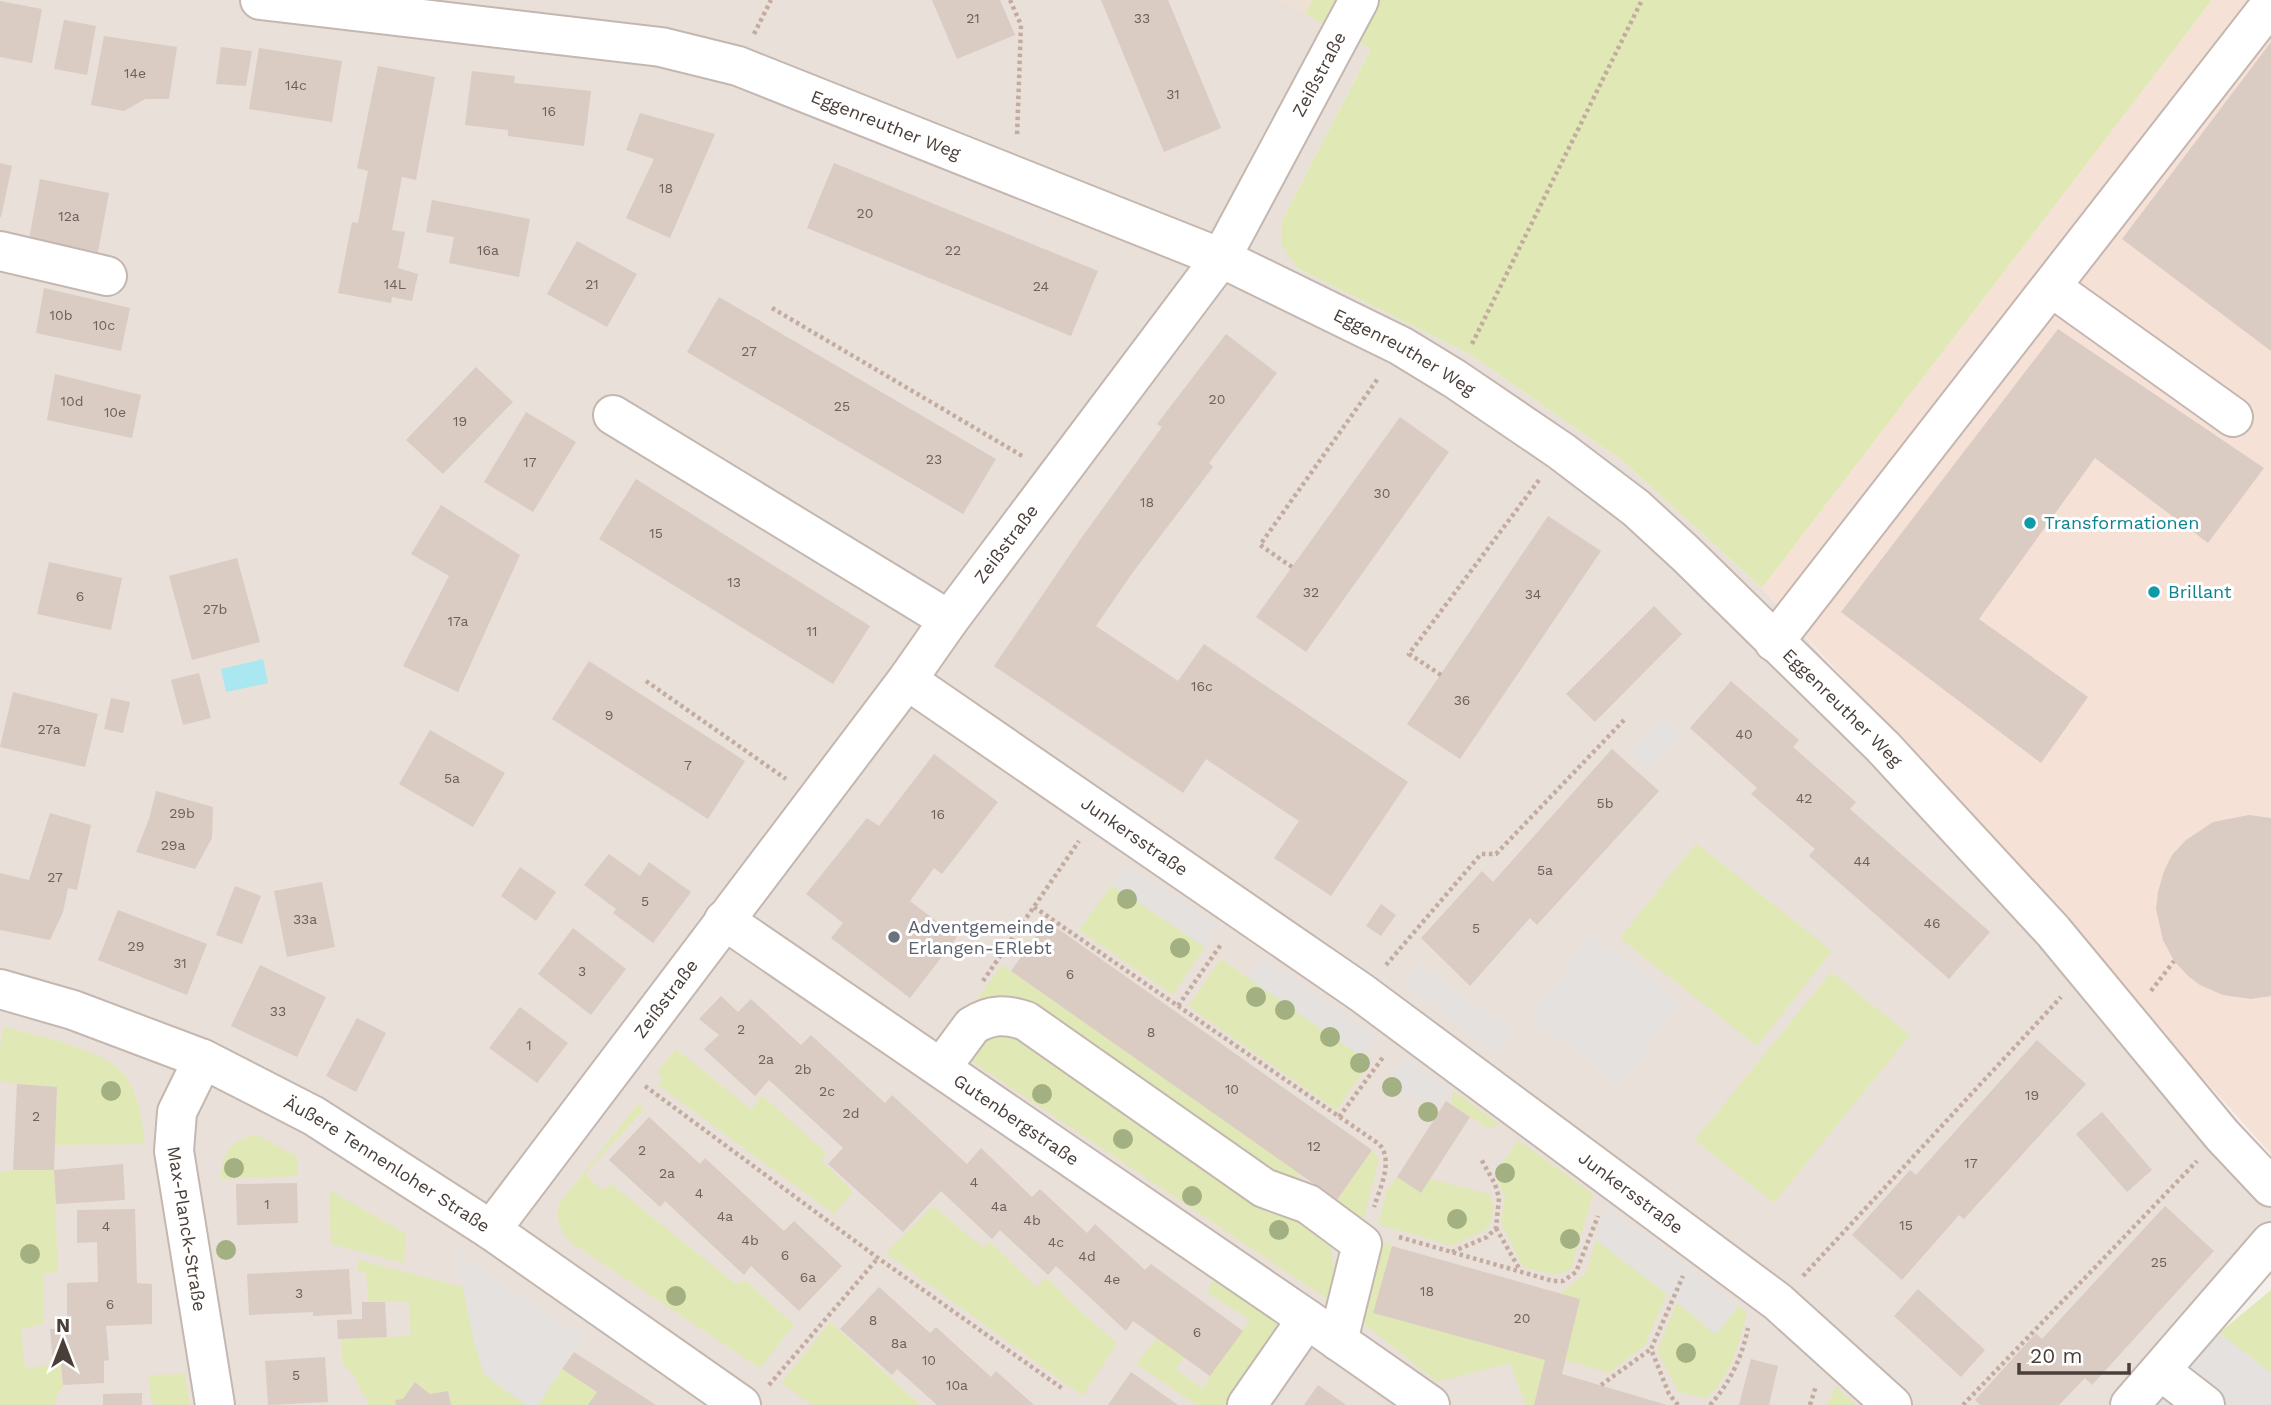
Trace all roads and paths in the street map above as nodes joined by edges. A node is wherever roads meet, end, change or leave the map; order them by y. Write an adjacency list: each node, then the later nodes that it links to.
1 (260, 0): 6 (street, Eggenreuther Weg)
2 (1010, 0): 7 (path)
3 (1359, 0): 9 (street, Zeißstraße)
4 (1642, 0): 14 (path)
5 (2271, 4): 11 (street)
6 (452, 11): 7 (street, Eggenreuther Weg)
7 (1016, 175): 9 (street, Eggenreuther Weg)
8 (0, 251): 10 (street)
9 (1221, 258): 13 (street, Eggenreuther Weg); 18 (street, Zeißstraße)
10 (107, 275)
11 (2051, 286): 16 (street); 21 (street)
12 (772, 309): 18 (path)
13 (1401, 346): 14 (street, Eggenreuther Weg); 19 (path)
14 (1455, 379): 17 (street, Eggenreuther Weg)
15 (613, 415): 20 (street)
16 (2233, 416)
17 (1560, 451): 21 (street, Eggenreuther Weg); 22 (path)
18 (1057, 476): 20 (street, Zeißstraße)
19 (1292, 567)
20 (949, 620): 23 (street, Zeißstraße)
21 (1774, 642): 32 (street, Eggenreuther Weg)
22 (1441, 675)
23 (907, 680): 26 (street, Zeißstraße); 27 (street, Junkersstraße)
24 (646, 681): 26 (path)
25 (1624, 720): 36 (path)
26 (816, 800): 30 (street, Zeißstraße)
27 (1098, 812): 28 (path); 29 (street, Junkersstraße)
28 (1034, 907): 33 (path); 37 (path)
29 (1245, 910): 36 (street, Junkersstraße); 37 (path)
30 (724, 920): 40 (street, Zeißstraße); 41 (street, Gutenbergstraße)
31 (2174, 961): 34 (path)
32 (2085, 971): 43 (street, Eggenreuther Weg); 56 (path)
33 (981, 983)
34 (2157, 983)
35 (0, 989): 39 (street, Äußere Tennenloher Straße)
36 (1362, 993): 38 (street, Junkersstraße)
37 (1178, 1006): 42 (path)
38 (1406, 1026): 42 (path); 46 (street, Junkersstraße)
39 (203, 1059): 49 (street, Äußere Tennenloher Straße); 64 (street, Max-Planck-Straße)
40 (615, 1065): 49 (street, Zeißstraße); 54 (path)
41 (941, 1068): 57 (street, Gutenbergstraße); 58 (street)
42 (1339, 1117): 47 (path)
43 (2222, 1135): 45 (street, Eggenreuther Weg); 70 (path)
44 (1481, 1159): 48 (path)
45 (2265, 1167)
46 (1612, 1178): 51 (street, Junkersstraße); 55 (path)
47 (1372, 1216)
48 (1496, 1228): 53 (path); 55 (path)
49 (491, 1230): 63 (street, Äußere Tennenloher Straße)
50 (1392, 1235): 53 (path)
51 (1699, 1241): 56 (street, Junkersstraße); 59 (path)
52 (2271, 1242): 60 (street)
53 (1452, 1252): 55 (path)
54 (878, 1258): 62 (path); 63 (path)
55 (1520, 1272)
56 (1768, 1294): 68 (path); 69 (street, Junkersstraße)
57 (1307, 1319): 58 (street, Gutenbergstraße); 65 (street)
58 (1338, 1341): 66 (street, Gutenbergstraße)
59 (1651, 1349): 61 (path); 67 (path)
60 (2161, 1371): 71 (street); 72 (street)
61 (1601, 1385)
62 (1063, 1390)
63 (751, 1400)
64 (215, 1405)
65 (1247, 1405)
66 (1430, 1405)
67 (1678, 1405)
68 (1710, 1405)
69 (1892, 1405)
70 (1963, 1405)
71 (2130, 1405)
72 (2205, 1405)

